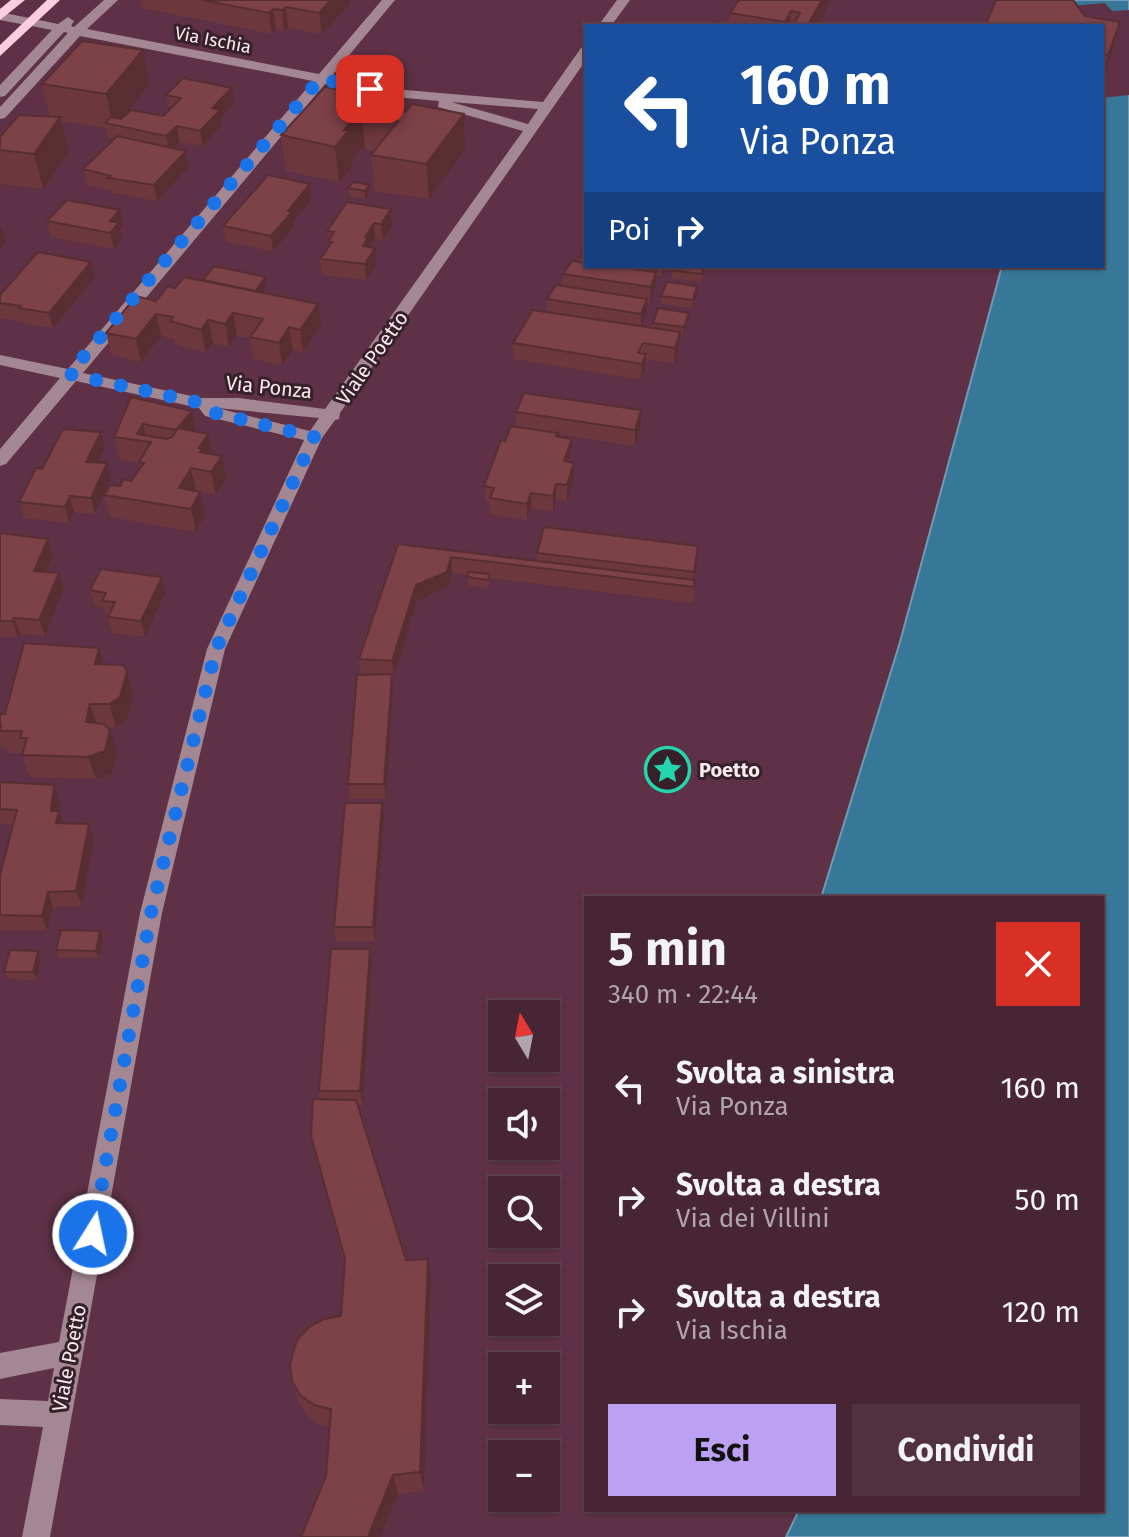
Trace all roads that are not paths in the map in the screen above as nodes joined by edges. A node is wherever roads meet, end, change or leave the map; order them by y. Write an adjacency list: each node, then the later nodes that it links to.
1 (19, 0): 7 (main road)
2 (54, 0): 8 (main road)
3 (92, 0): 10 (street)
4 (112, 0): 11 (street)
5 (389, 0): 14 (street)
6 (624, 0): 9 (street)
7 (0, 16): 8 (street, Via Ischia)
8 (29, 22): 10 (street, Via Ischia); 12 (main road)
9 (606, 24)
10 (60, 28): 11 (street, Via Ischia); 15 (street)
11 (76, 32): 14 (street, Via Ischia); 18 (street)
12 (0, 52)
13 (584, 54): 17 (street, Viale Poetto)
14 (320, 79): 16 (street, Via Ischia); 21 (street)
15 (0, 93)
16 (420, 96): 17 (street, Via Ischia); 19 (street, Via Ischia)
17 (547, 106): 19 (street, Viale Poetto)
18 (0, 115)
19 (532, 129): 23 (street, Viale Poetto)
20 (0, 360): 21 (street, Via Ponza)
21 (69, 374): 22 (street, Via Ponza); 25 (street)
22 (201, 403): 23 (street, Via Ponza); 24 (street, Via Ponza)
23 (333, 415): 24 (street, Viale Poetto)
24 (314, 437): 26 (street, Viale Poetto)
25 (0, 460)
26 (71, 1352): 27 (street); 29 (street, Viale Poetto)
27 (0, 1366)
28 (0, 1412): 29 (street)
29 (58, 1414): 30 (street, Viale Poetto)
30 (36, 1537)

